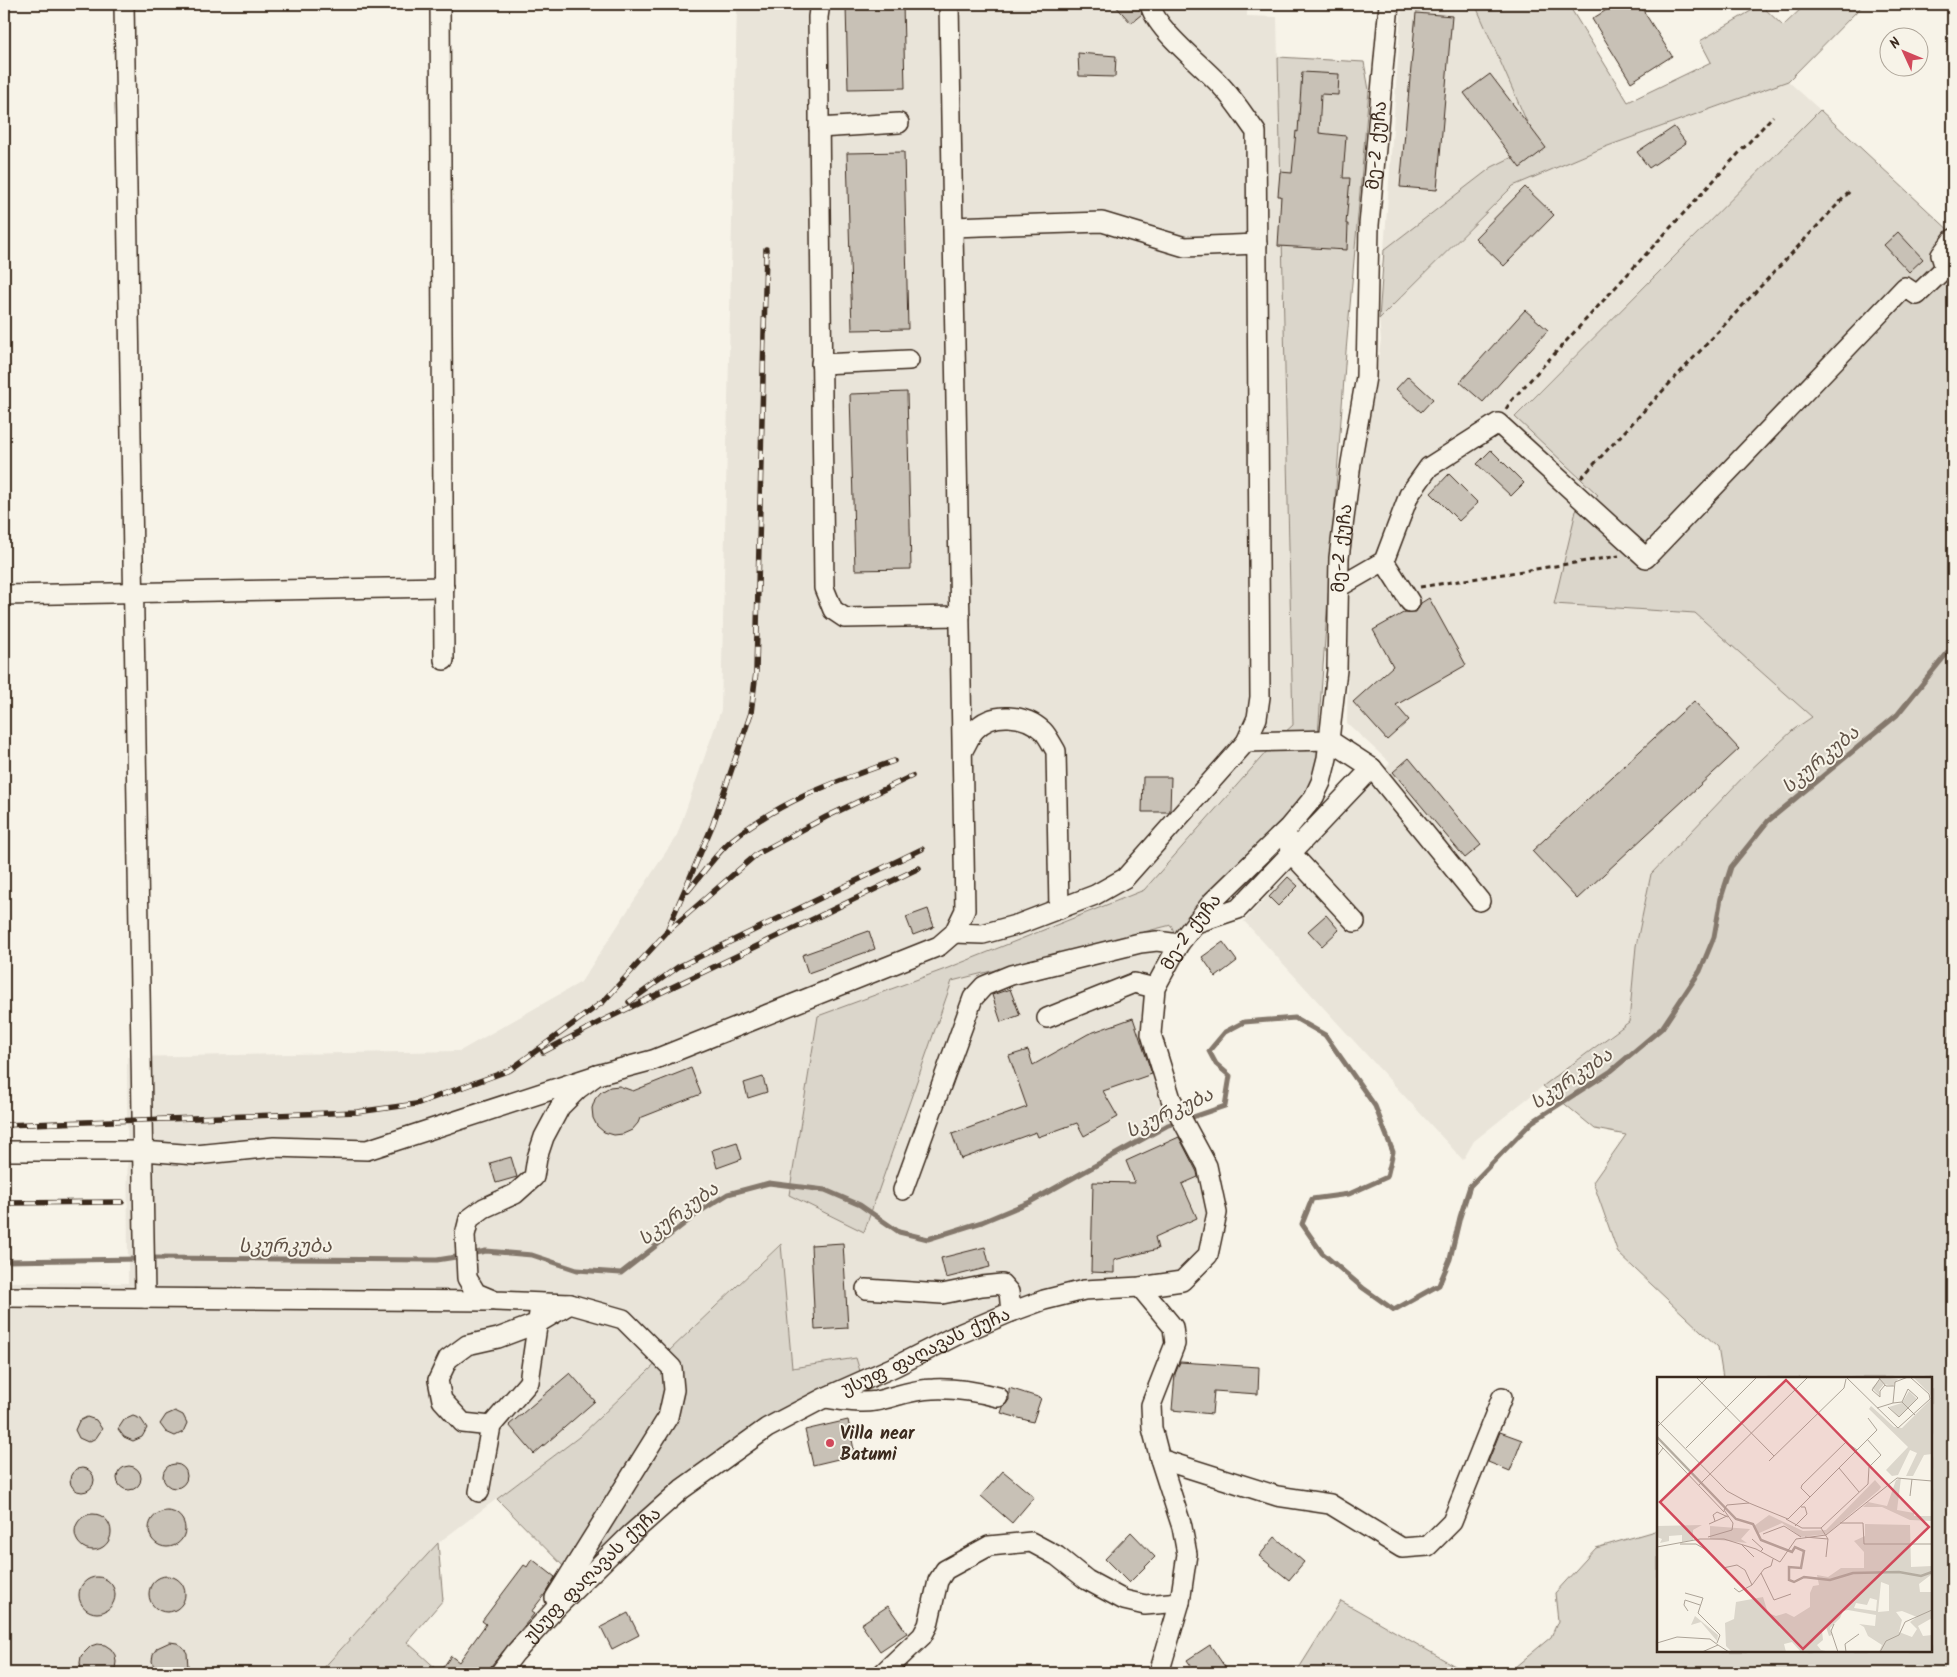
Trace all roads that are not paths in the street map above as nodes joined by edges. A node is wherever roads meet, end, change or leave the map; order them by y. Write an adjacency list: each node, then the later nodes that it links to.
1 (124, 4): 17 (street)
2 (440, 4): 15 (street)
3 (820, 4): 8 (street)
4 (949, 4): 9 (street)
5 (1150, 4): 11 (street)
6 (1389, 4): 16 (street, მე-2 ქუჩა)
7 (899, 123): 8 (street)
8 (819, 128): 13 (street)
9 (953, 227): 11 (street); 20 (street)
10 (1953, 239): 14 (street)
11 (1256, 244): 23 (street)
12 (909, 360): 13 (street)
13 (822, 364): 20 (street)
14 (1384, 561): 16 (street); 19 (street)
15 (444, 587): 17 (street); 21 (street)
16 (1339, 587): 22 (street, მე-2 ქუჩა)
17 (134, 594): 18 (street); 39 (street)
18 (4, 595)
19 (1406, 596)
20 (960, 616): 24 (street)
21 (444, 660)
22 (1329, 740): 23 (street); 25 (street); 26 (street, მე-2 ქუჩა)
23 (1246, 742): 29 (street)
24 (962, 752): 29 (street); 32 (street)
25 (1372, 768): 27 (street); 28 (street)
26 (1288, 828): 27 (street); 31 (street, მე-2 ქუჩა)
27 (1291, 853): 30 (street); 31 (street)
28 (1480, 900)
29 (1059, 908): 32 (street)
30 (1355, 922)
31 (1196, 923): 33 (street, მე-2 ქუჩა)
32 (954, 933): 37 (street)
33 (1179, 944): 34 (street, მე-2 ქუჩა); 40 (street)
34 (1155, 988): 35 (street); 36 (street, მე-2 ქუჩა)
35 (1047, 1018)
36 (1152, 1034): 41 (street, უსუფ ფაღავას ქუჩა)
37 (597, 1075): 39 (street); 45 (street)
38 (4, 1151): 39 (street)
39 (143, 1151): 43 (street)
40 (903, 1190)
41 (1140, 1287): 48 (street, უსუფ ფაღავას ქუჩა); 54 (street)
42 (866, 1289): 48 (street)
43 (145, 1290): 44 (street); 45 (street)
44 (4, 1297)
45 (494, 1301): 46 (street)
46 (540, 1302): 47 (street); 49 (street)
47 (570, 1304): 49 (street); 57 (street)
48 (1011, 1312): 52 (street, უსუფ ფაღავას ქუჩა)
49 (538, 1323): 53 (street); 53 (street)
50 (998, 1397): 52 (street)
51 (1502, 1397): 54 (street)
52 (824, 1398): 57 (street, უსუფ ფაღავას ქუჩა)
53 (491, 1426): 55 (street)
54 (1160, 1459): 56 (street)
55 (479, 1492)
56 (1180, 1602): 59 (street); 60 (street)
57 (539, 1625): 58 (street, უსუფ ფაღავას ქუჩა)
58 (500, 1673)
59 (883, 1673)
60 (1159, 1673)

